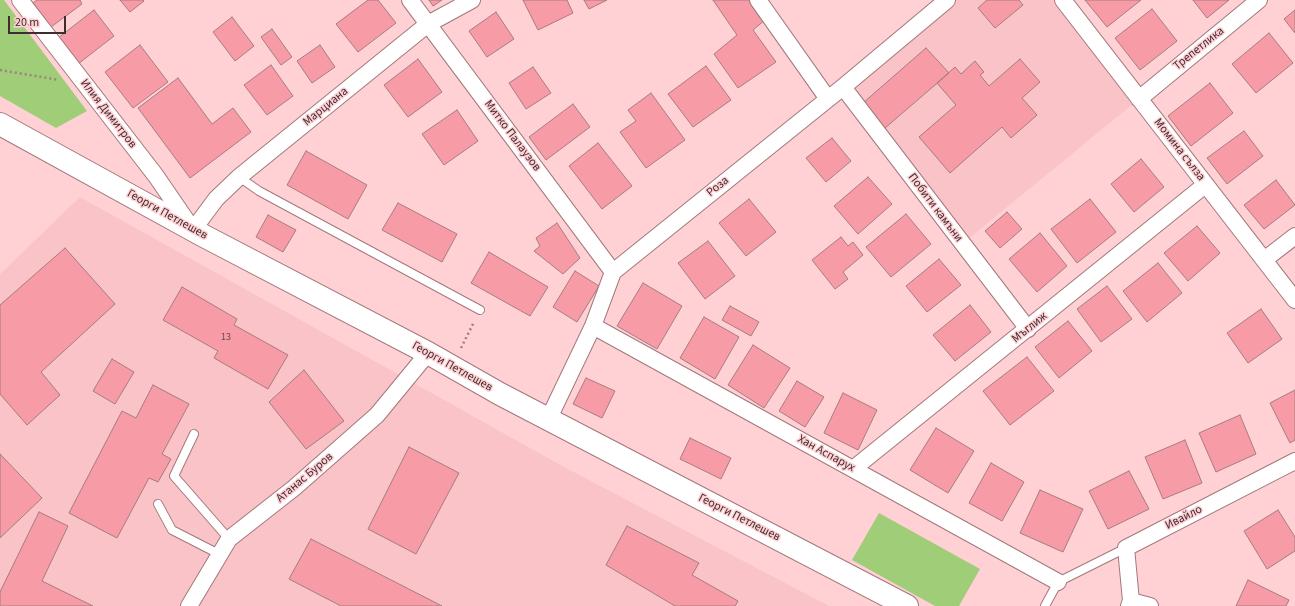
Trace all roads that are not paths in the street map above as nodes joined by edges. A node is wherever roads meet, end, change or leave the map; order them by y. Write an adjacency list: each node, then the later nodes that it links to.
1 (20, 0): 15 (street, Илия Димитров)
2 (410, 0): 8 (street, Митко Палаузов)
3 (472, 0): 8 (street, Марциана)
4 (758, 0): 10 (street)
5 (947, 0): 9 (street, Роза)
6 (1063, 0): 11 (street, Момина сълза)
7 (1259, 0): 11 (street, Трепетлика)
8 (428, 24): 13 (street, Марциана); 18 (street, Митко Палаузов)
9 (843, 87): 10 (street, Роза); 22 (street, Побити камъни)
10 (828, 99): 18 (street, Роза)
11 (1139, 99): 14 (street, Момина сълза)
12 (0, 124): 15 (main road, Георги Петлешев)
13 (239, 177): 15 (street, Марциана); 20 (lane)
14 (1205, 184): 17 (street, Момина сълза); 22 (street, Мъглиж)
15 (193, 230): 23 (main road, Георги Петлешев)
16 (1295, 236): 17 (street)
17 (1264, 260): 19 (street, Момина сълза)
18 (613, 272): 21 (street)
19 (1295, 300)
20 (480, 310)
21 (593, 326): 24 (street); 27 (street, Хан Аспарух)
22 (1028, 329): 27 (street, Мъглиж)
23 (428, 353): 24 (main road, Георги Петлешев); 29 (street, Атанас Буров)
24 (549, 418): 35 (main road, Георги Петлешев)
25 (194, 434): 29 (lane)
26 (1295, 461): 30 (street, Ивайло)
27 (853, 469): 32 (street, Хан Аспарух)
28 (158, 504): 31 (lane)
29 (228, 539): 31 (street, Атанас Буров)
30 (1126, 548): 32 (lane); 33 (street)
31 (219, 554): 34 (street, Атанас Буров)
32 (1058, 582): 36 (lane)
33 (1130, 603): 37 (street)
34 (189, 606)
35 (907, 606)
36 (1045, 606)
37 (1150, 606)

